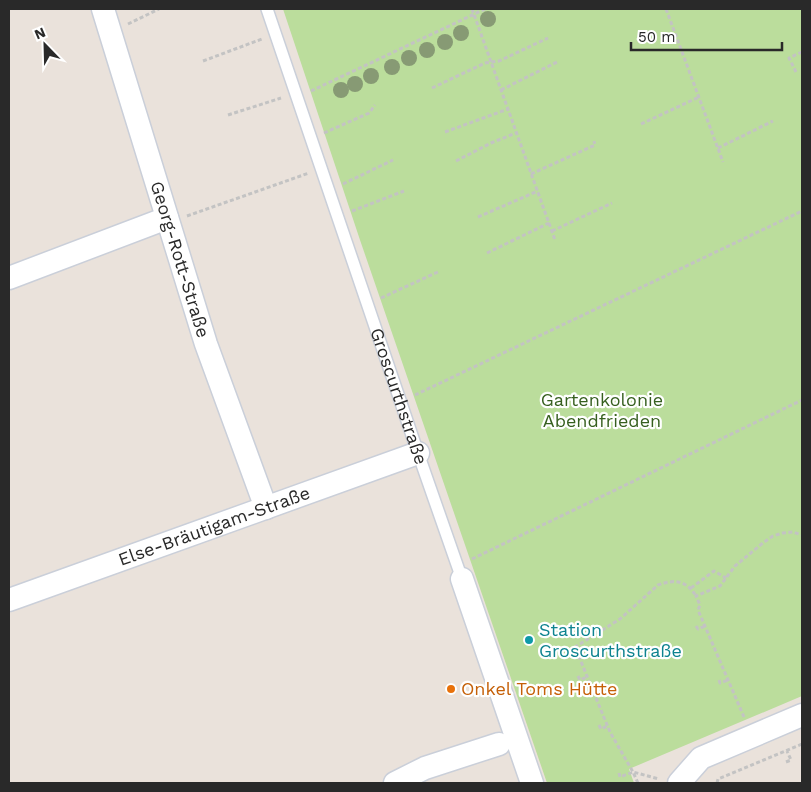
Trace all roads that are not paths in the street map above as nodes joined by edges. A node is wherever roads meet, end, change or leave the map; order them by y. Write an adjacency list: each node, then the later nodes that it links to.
1 (103, 9): 3 (street, Georg-Rott-Straße)
2 (267, 9): 5 (lane, Groscurthstraße)
3 (167, 218): 4 (street); 6 (street, Georg-Rott-Straße)
4 (9, 278)
5 (418, 453): 6 (street, Else-Bräutigam-Straße); 7 (lane, Groscurthstraße)
6 (266, 508): 8 (street, Else-Bräutigam-Straße)
7 (460, 573): 13 (street, Groscurthstraße)
8 (9, 600)
9 (802, 715): 11 (street)
10 (499, 744): 12 (street)
11 (672, 782)
12 (396, 783)
13 (532, 783)

